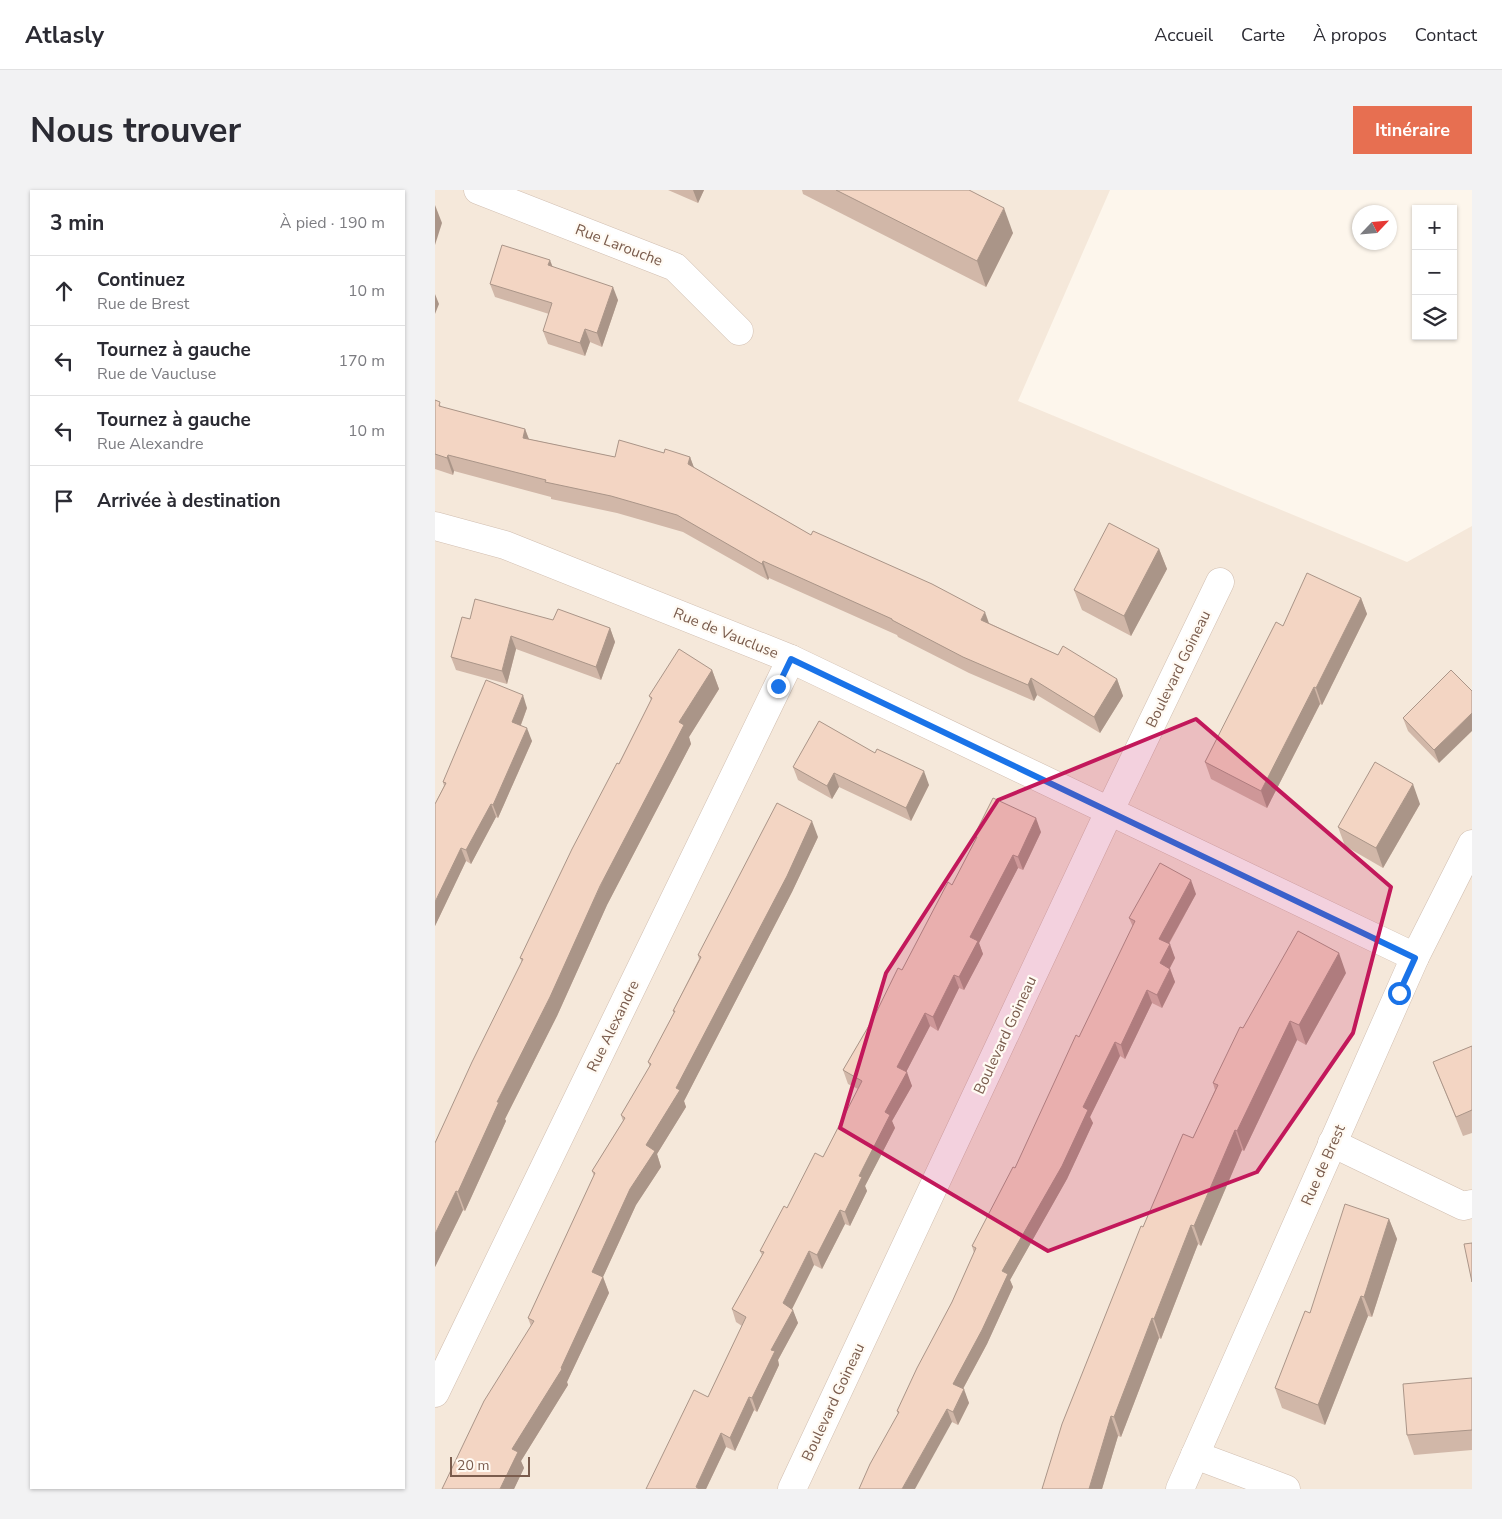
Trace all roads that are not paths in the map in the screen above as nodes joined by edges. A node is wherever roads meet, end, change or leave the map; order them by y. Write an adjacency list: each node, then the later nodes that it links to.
1 (479, 190): 2 (street, Rue Larouche)
2 (739, 331)
3 (435, 526): 5 (street, Rue de Vaucluse)
4 (1220, 582): 6 (street, Boulevard Goineau)
5 (791, 659): 6 (street, Rue de Vaucluse); 11 (street, Rue Alexandre)
6 (1109, 812): 8 (street, Rue de Vaucluse); 13 (street, Boulevard Goineau)
7 (1472, 844): 8 (street, Rue de Brest)
8 (1415, 958): 9 (street, Rue de Brest)
9 (1332, 1143): 10 (street); 12 (street, Rue de Brest)
10 (1472, 1204)
11 (435, 1393)
12 (1195, 1455): 14 (street, Rue de Brest); 15 (street)
13 (792, 1489)
14 (1179, 1489)
15 (1286, 1489)

